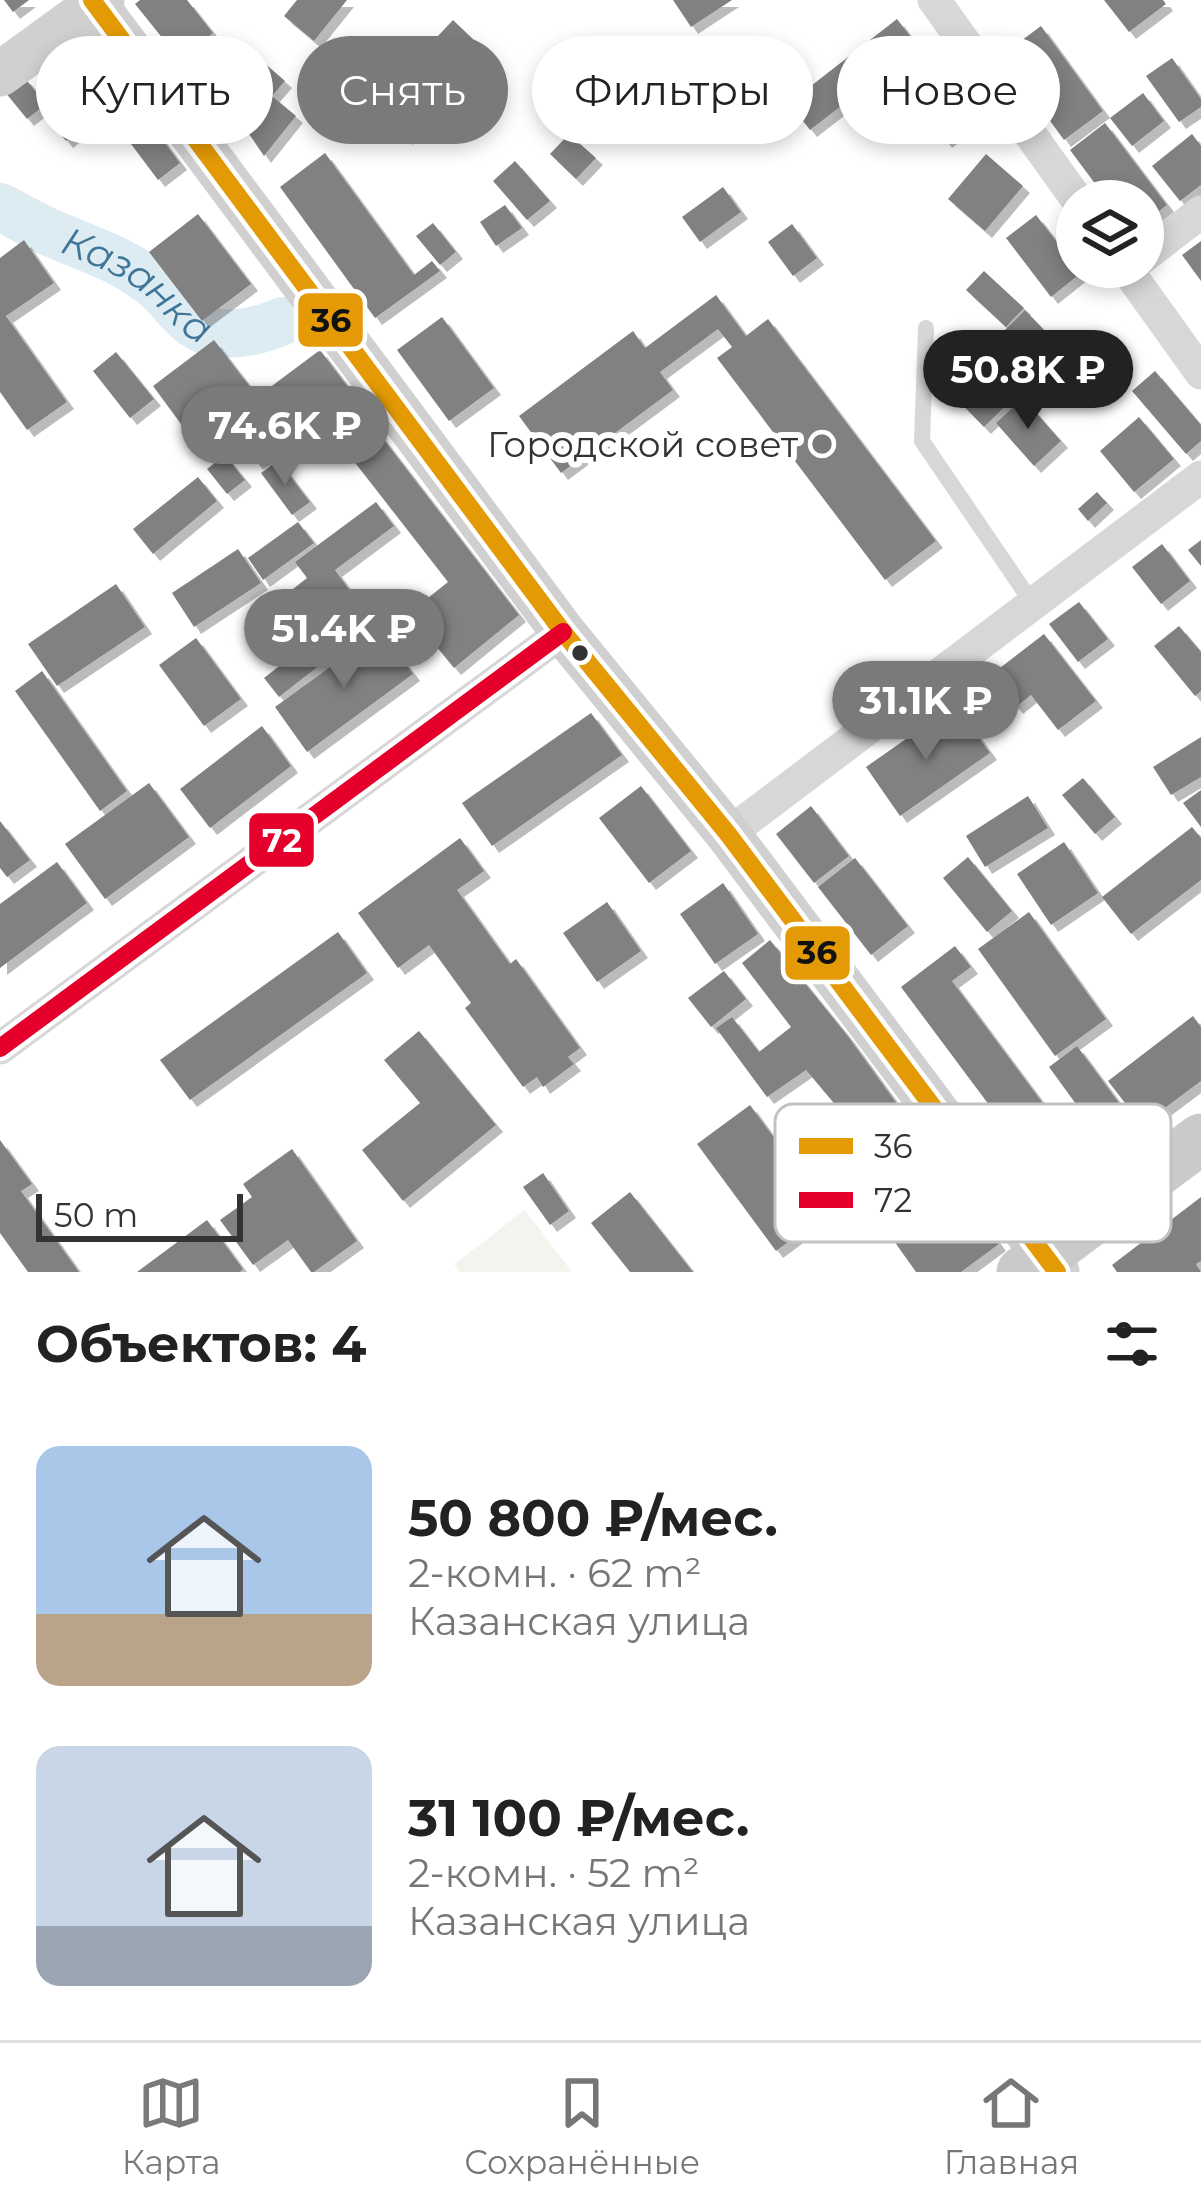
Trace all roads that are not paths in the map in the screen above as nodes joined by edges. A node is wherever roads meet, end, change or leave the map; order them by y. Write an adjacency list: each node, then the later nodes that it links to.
1 (934, 0): 4 (street)
2 (97, 2): 3 (main road); 12 (main road)
3 (0, 74)
4 (1063, 180)
5 (1201, 212): 6 (street)
6 (1164, 240)
7 (1146, 288): 9 (street)
8 (926, 328): 11 (lane)
9 (1201, 373)
10 (1201, 477): 11 (street)
11 (1034, 604): 13 (street)
12 (563, 632): 13 (main road); 14 (street)
13 (728, 834): 15 (main road)
14 (0, 1048)
15 (924, 1104)
16 (1201, 1139): 17 (main road)
17 (1171, 1163)
18 (1072, 1242): 19 (main road)
19 (1042, 1266)

